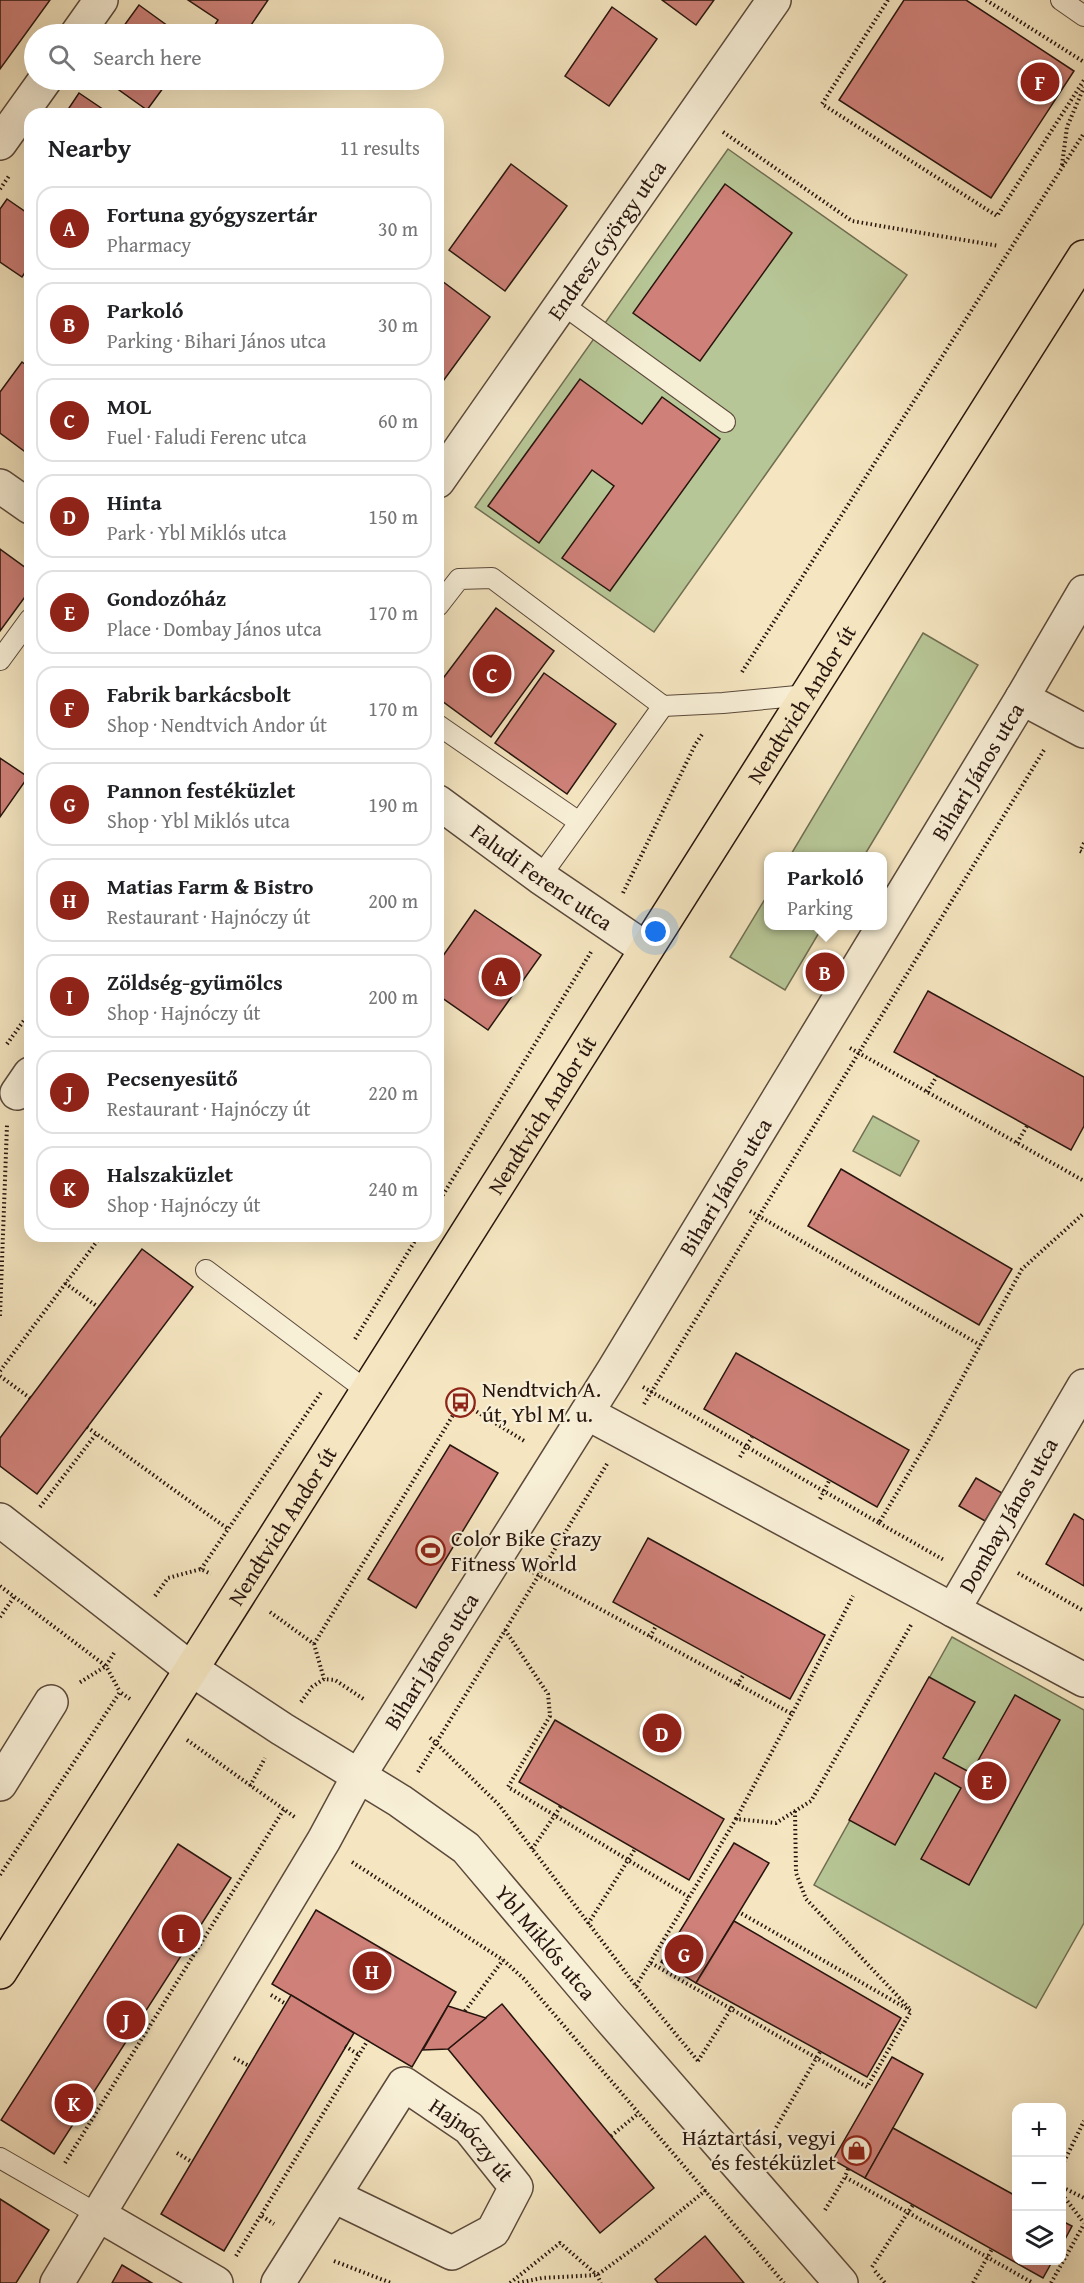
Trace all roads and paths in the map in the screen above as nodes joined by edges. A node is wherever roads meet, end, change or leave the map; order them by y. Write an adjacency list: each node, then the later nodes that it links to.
1 (101, 0): 7 (street)
2 (774, 0): 14 (street, Endresz György utca)
3 (888, 0): 9 (path)
4 (986, 0): 8 (path)
5 (1061, 0): 6 (lane)
6 (1084, 16)
7 (83, 24)
8 (1084, 62)
9 (1084, 80)
10 (1084, 87): 17 (path)
11 (38, 90): 12 (street)
12 (25, 108)
13 (24, 109): 16 (street)
14 (696, 113): 18 (path); 20 (street, Endresz György utca)
15 (1084, 133): 17 (path)
16 (0, 143)
17 (1062, 169): 31 (path)
18 (999, 246)
19 (1084, 256): 29 (main road, Nendtvich Andor út)
20 (562, 304): 21 (lane); 22 (street, Endresz György utca)
21 (725, 422)
22 (444, 472)
23 (0, 486): 24 (street)
24 (24, 503)
25 (1084, 592): 30 (street, Bihari János utca)
26 (444, 598): 32 (lane)
27 (24, 627): 28 (lane)
28 (0, 660)
29 (807, 695): 31 (lane); 43 (main road, Nendtvich Andor út)
30 (1022, 698): 34 (street); 40 (street, Bihari János utca)
31 (723, 703): 32 (lane); 41 (path)
32 (663, 706): 36 (lane)
33 (444, 729): 36 (lane)
34 (1084, 731)
35 (444, 806): 39 (street, Faludi Ferenc utca)
36 (579, 822): 39 (lane)
37 (1084, 843): 38 (path)
38 (1084, 853)
39 (540, 877): 41 (street, Faludi Ferenc utca)
40 (887, 920)
41 (609, 922): 43 (street, Faludi Ferenc utca); 53 (path)
42 (881, 930): 54 (street, Bihari János utca)
43 (646, 949): 68 (main road, Nendtvich Andor út)
44 (24, 1020): 45 (path)
45 (6, 1046)
46 (877, 1064): 49 (path)
47 (937, 1076): 49 (path)
48 (24, 1084): 61 (path)
49 (927, 1092): 51 (path)
50 (1027, 1126): 51 (path)
51 (1017, 1143): 52 (path)
52 (1084, 1181)
53 (444, 1193)
54 (721, 1194): 62 (path); 65 (street, Bihari János utca)
55 (1084, 1213): 62 (path)
56 (96, 1242): 59 (path)
57 (414, 1242): 63 (path)
58 (206, 1270): 63 (lane)
59 (65, 1284): 60 (path); 64 (path)
60 (98, 1307)
61 (0, 1316)
62 (980, 1345): 76 (path)
63 (337, 1368): 68 (lane); 77 (path)
64 (0, 1371)
65 (613, 1371): 70 (street, Bihari János utca); 76 (path)
66 (0, 1376): 69 (path)
67 (1084, 1386): 81 (street, Dombay János utca)
68 (367, 1391): 93 (main road, Nendtvich Andor út)
69 (30, 1398)
70 (587, 1413): 73 (street, Bihari János utca); 85 (street)
71 (87, 1427): 72 (path)
72 (96, 1434): 74 (path); 77 (path)
73 (557, 1461): 78 (street, Bihari János utca); 91 (path)
74 (40, 1508)
75 (0, 1520): 93 (street, Ybl Miklós utca)
76 (879, 1523): 81 (path)
77 (228, 1529): 79 (path)
78 (500, 1552): 90 (path); 100 (street, Bihari János utca)
79 (201, 1569)
80 (1018, 1573): 86 (path)
81 (973, 1576): 85 (street, Dombay János utca)
82 (0, 1587): 84 (path)
83 (854, 1593): 98 (path)
84 (14, 1597): 87 (path); 92 (path)
85 (940, 1603): 95 (street, Dombay János utca); 105 (path)
86 (1084, 1611)
87 (0, 1617)
88 (656, 1626): 90 (path)
89 (506, 1630): 106 (path)
90 (650, 1637): 96 (path)
91 (314, 1644)
92 (106, 1666)
93 (191, 1669): 100 (street, Ybl Miklós utca); 117 (main road, Nendtvich Andor út)
94 (744, 1674): 96 (path)
95 (1084, 1680)
96 (737, 1685): 98 (path)
97 (51, 1702): 101 (street)
98 (792, 1714): 107 (path)
99 (429, 1737): 102 (path)
100 (358, 1777): 102 (street, Ybl Miklós utca); 145 (street)
101 (0, 1784)
102 (400, 1801): 122 (street, Ybl Miklós utca)
103 (561, 1806): 106 (path)
104 (284, 1809): 145 (path)
105 (795, 1811): 107 (path); 121 (path)
106 (555, 1816): 109 (path); 111 (path)
107 (736, 1819): 112 (path)
108 (635, 1849): 111 (path)
109 (532, 1850)
110 (342, 1855): 115 (path)
111 (628, 1860): 112 (path); 114 (path)
112 (689, 1897): 116 (path)
113 (739, 1912): 121 (path)
114 (588, 1924)
115 (503, 1960): 120 (path); 129 (path)
116 (651, 1963): 119 (path); 122 (path)
117 (0, 1972)
118 (734, 2004): 119 (path)
119 (731, 2010): 127 (path); 128 (path)
120 (465, 2011)
121 (911, 2011): 127 (path)
122 (608, 2016): 137 (street, Ybl Miklós utca)
123 (368, 2040): 126 (path)
124 (345, 2046): 126 (path)
125 (820, 2052): 127 (path)
126 (359, 2055): 149 (path)
127 (816, 2058): 132 (path)
128 (698, 2061)
129 (639, 2113): 131 (path); 141 (path)
130 (1084, 2121): 135 (path)
131 (611, 2136)
132 (767, 2143)
133 (175, 2152): 136 (path)
134 (0, 2158): 145 (lane)
135 (1066, 2158)
136 (192, 2162)
137 (737, 2164): 141 (path); 162 (street, Ybl Miklós utca)
138 (849, 2169): 139 (path)
139 (845, 2177): 147 (path); 148 (path)
140 (1066, 2189): 143 (path)
141 (705, 2191): 154 (path); 161 (path)
142 (334, 2196): 142 (street, Hajnóczy út); 157 (street, Hajnóczy út)
143 (1084, 2198)
144 (1066, 2199): 150 (path)
145 (96, 2201): 155 (street); 156 (street)
146 (913, 2205): 148 (path)
147 (824, 2211)
148 (907, 2213): 152 (path); 153 (path)
149 (262, 2216)
150 (1084, 2224): 165 (path)
151 (992, 2249): 152 (path)
152 (987, 2258): 163 (path); 164 (path)
153 (872, 2267)
154 (597, 2275): 158 (path); 159 (path); 160 (path)
155 (57, 2283)
156 (216, 2283)
157 (278, 2283)
158 (510, 2283)
159 (518, 2283)
160 (601, 2283)
161 (784, 2283)
162 (841, 2283)
163 (973, 2283)
164 (1033, 2283)
165 (1051, 2283)

